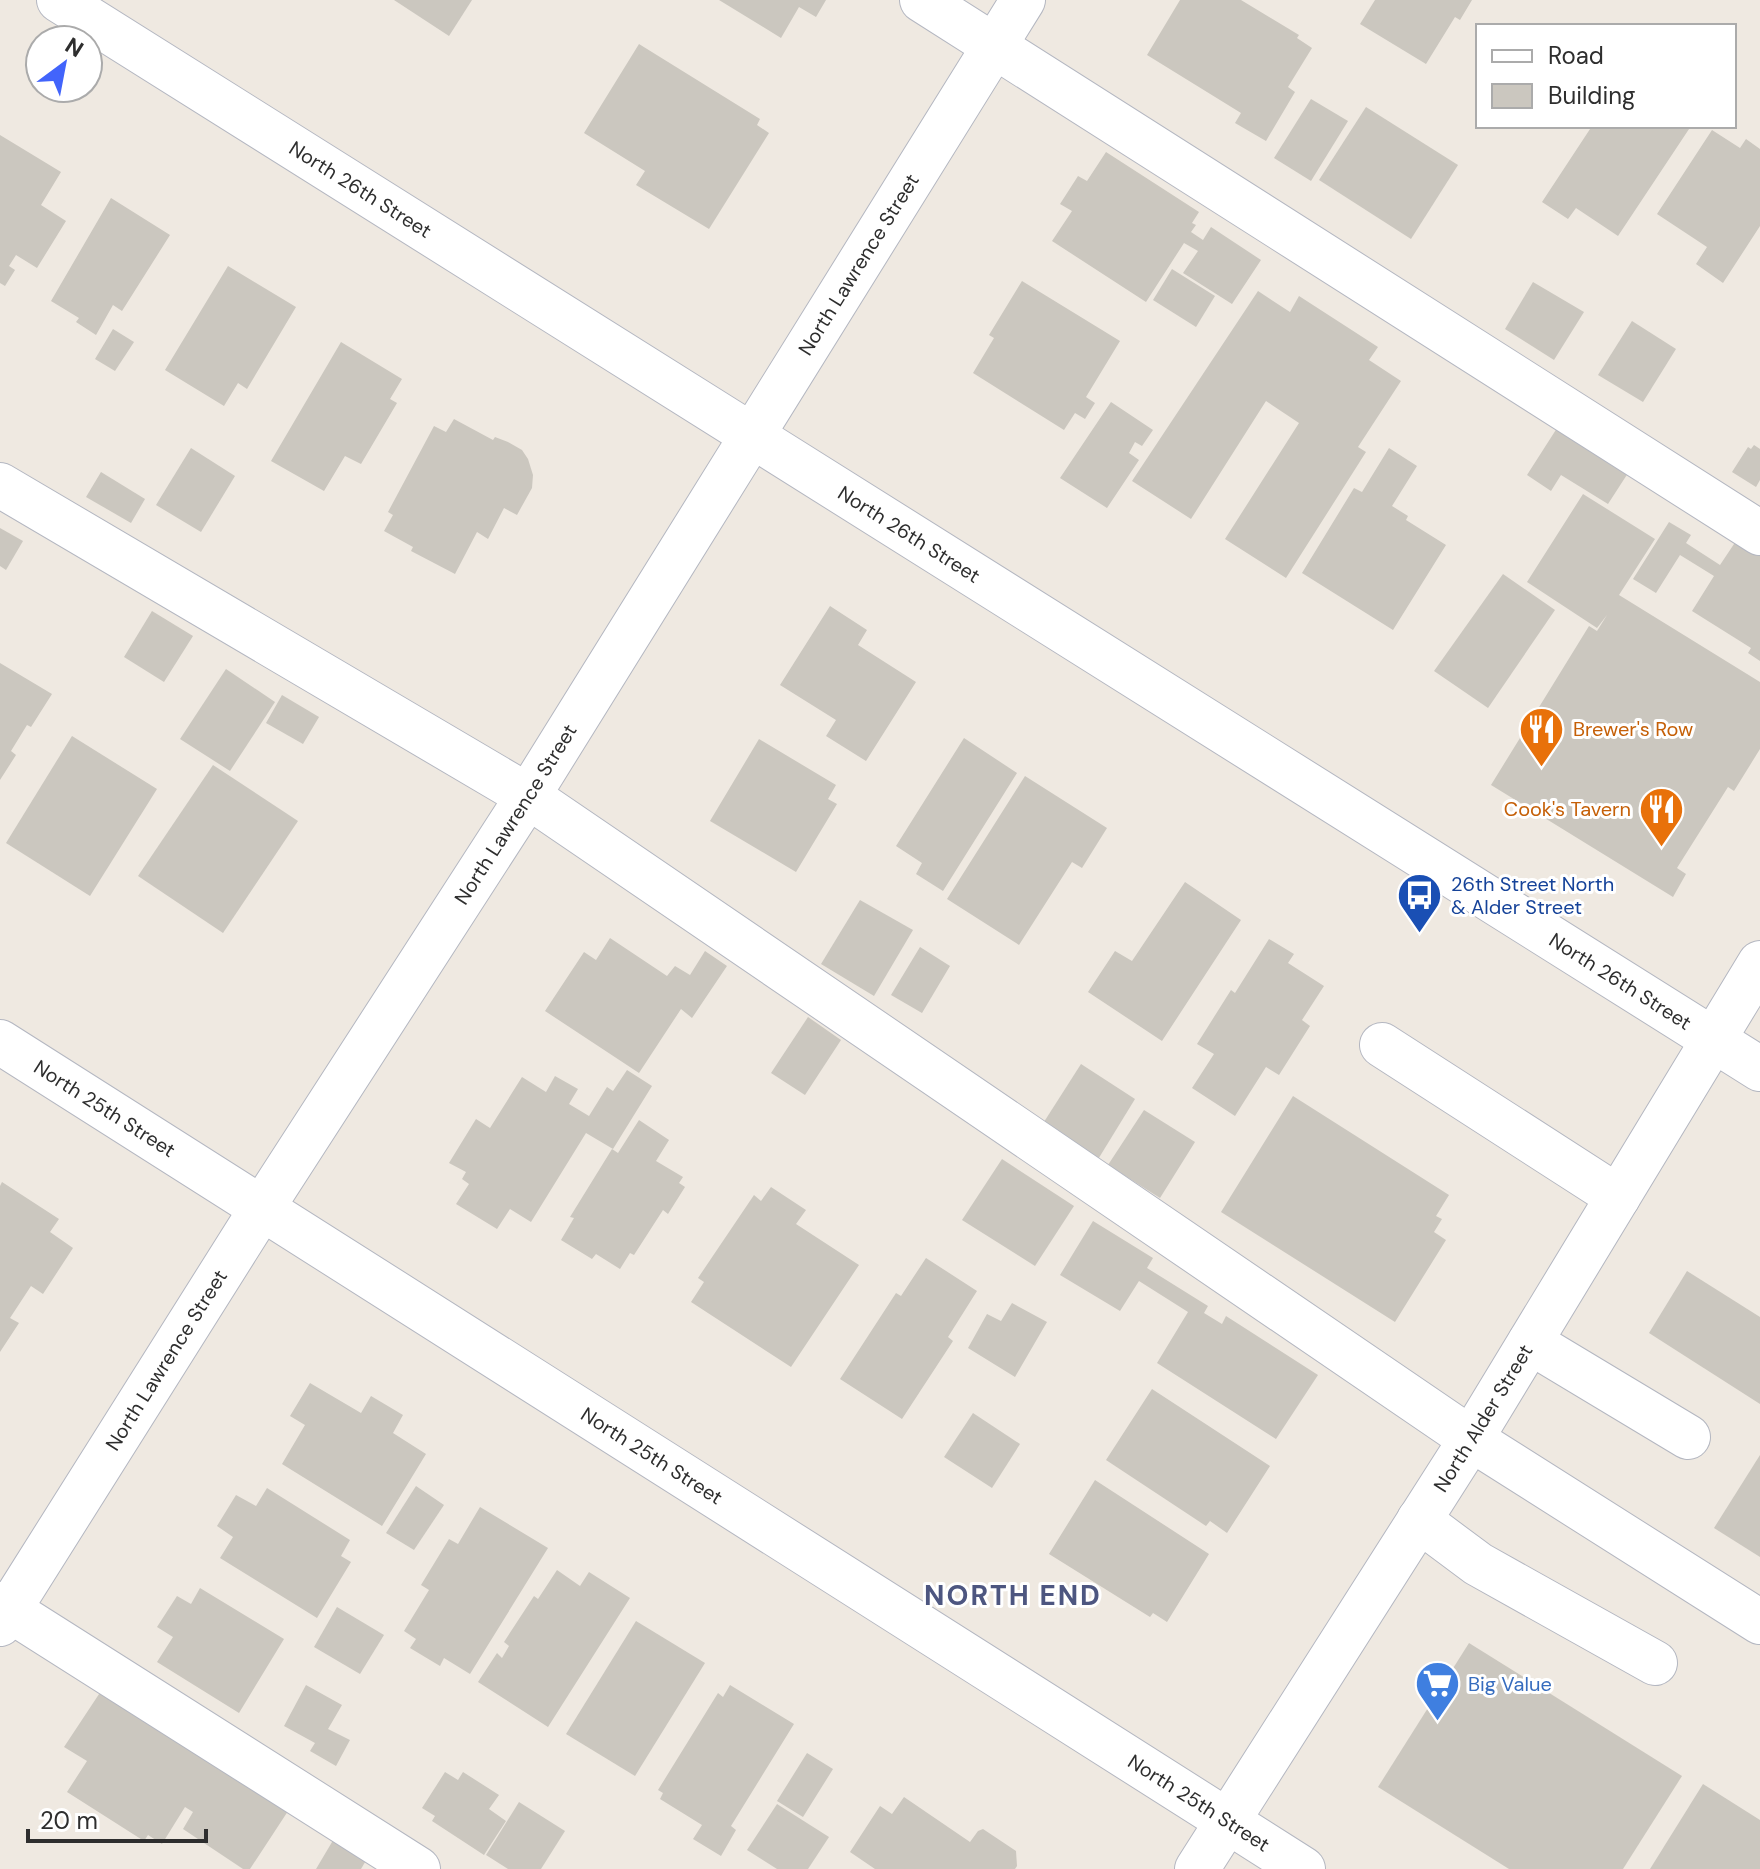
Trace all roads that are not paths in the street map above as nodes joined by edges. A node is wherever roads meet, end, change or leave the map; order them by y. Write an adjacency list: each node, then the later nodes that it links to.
1 (59, 0): 5 (street, North 26th Street)
2 (922, 0): 4 (street)
3 (1023, 0): 4 (street, North Lawrence Street)
4 (994, 46): 5 (street, North Lawrence Street); 7 (street)
5 (751, 434): 8 (street, North Lawrence Street); 10 (street, North 26th Street)
6 (0, 485): 8 (street)
7 (1760, 533)
8 (528, 796): 15 (street, North Lawrence Street); 18 (street)
9 (1760, 963): 10 (street, North Alder Street)
10 (1714, 1038): 13 (street, North 26th Street); 14 (street, North Alder Street)
11 (0, 1042): 15 (street, North 25th Street)
12 (1382, 1045): 14 (street)
13 (1760, 1069)
14 (1618, 1197): 16 (street, North Alder Street)
15 (262, 1208): 20 (street, North Lawrence Street); 23 (street, North 25th Street)
16 (1530, 1342): 17 (street); 18 (street, North Alder Street)
17 (1688, 1437)
18 (1471, 1439): 19 (street, North Alder Street); 21 (street)
19 (1419, 1520): 22 (street); 23 (street, North Alder Street)
20 (3, 1613): 24 (street)
21 (1760, 1622)
22 (1655, 1663)
23 (1227, 1821): 25 (street, North Alder Street); 26 (street, North 25th Street)
24 (418, 1869)
25 (1197, 1869)
26 (1303, 1869)

